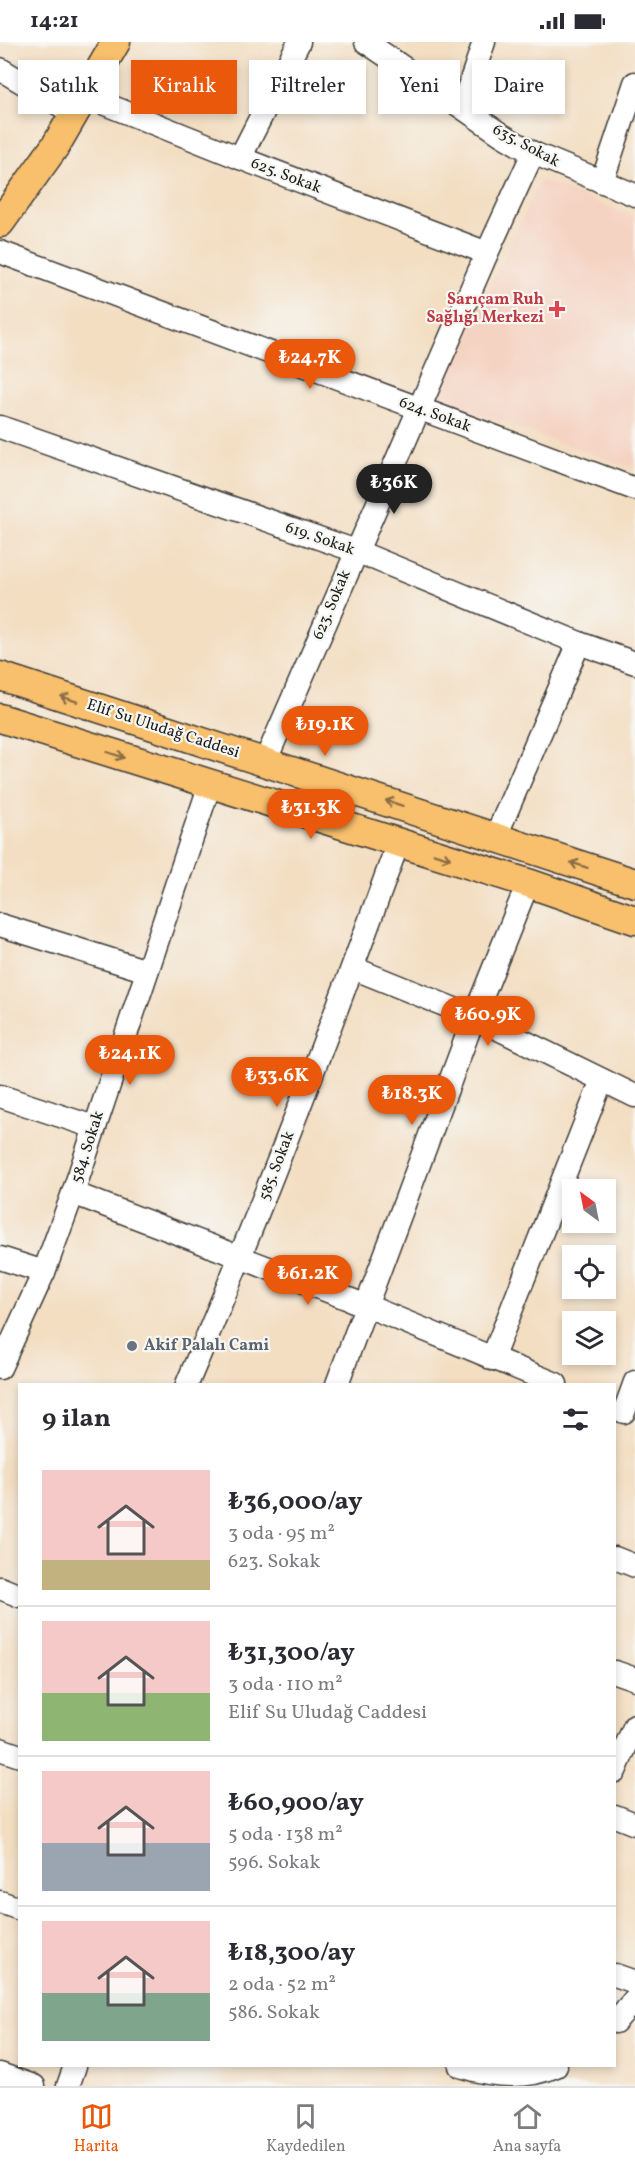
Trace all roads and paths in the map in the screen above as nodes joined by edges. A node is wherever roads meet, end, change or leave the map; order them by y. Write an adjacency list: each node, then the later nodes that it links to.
1 (116, 42): 5 (main road)
2 (299, 42): 13 (street)
3 (366, 42): 9 (street, 635. Sokak)
4 (484, 42): 9 (street)
5 (106, 60)
6 (0, 69): 7 (street, 625. Sokak)
7 (18, 77)
8 (635, 83): 14 (street)
9 (462, 107): 12 (street, 635. Sokak)
10 (75, 114): 16 (main road)
11 (107, 114): 13 (street, 625. Sokak)
12 (533, 153): 14 (street, 635. Sokak); 18 (street, 623. Sokak)
13 (240, 158): 18 (street, 625. Sokak)
14 (602, 182): 15 (street, 635. Sokak)
15 (635, 195)
16 (0, 224)
17 (0, 252): 19 (street, 624. Sokak)
18 (487, 253): 19 (street, 623. Sokak)
19 (419, 409): 21 (street, 624. Sokak); 22 (street, 623. Sokak)
20 (0, 427): 22 (street, 619. Sokak)
21 (635, 489)
22 (356, 551): 23 (street, 619. Sokak); 27 (street, 623. Sokak)
23 (579, 643): 24 (street, 619. Sokak); 29 (street)
24 (635, 663)
25 (0, 676): 27 (main road, Elif Su Uludağ Caddesi, one-way to 25)
26 (0, 718): 28 (main road, one-way to 28)
27 (265, 762): 29 (main road, Elif Su Uludağ Caddesi, one-way to 27)
28 (210, 784): 30 (main road); 36 (street, 584. Sokak)
29 (496, 836): 32 (main road, Elif Su Uludağ Caddesi, one-way to 29)
30 (398, 843): 31 (main road, one-way to 31); 35 (street, 585. Sokak)
31 (528, 883): 33 (main road); 37 (street)
32 (635, 883)
33 (635, 920)
34 (0, 925): 36 (street)
35 (353, 968): 37 (street); 44 (street, 585. Sokak)
36 (147, 971): 41 (street, 584. Sokak)
37 (474, 1017): 38 (street); 46 (street)
38 (602, 1080): 40 (street); 47 (street)
39 (0, 1096): 41 (street)
40 (635, 1096)
41 (94, 1127): 42 (street, 584. Sokak)
42 (73, 1193): 44 (street); 45 (street, 584. Sokak)
43 (0, 1258): 45 (street)
44 (241, 1258): 46 (street); 50 (street, 585. Sokak)
45 (44, 1272): 48 (street, 584. Sokak)
46 (367, 1306): 47 (street); 51 (street)
47 (492, 1359): 52 (street)
48 (0, 1368)
49 (635, 1382): 53 (street)
50 (187, 1383)
51 (337, 1383)
52 (553, 1383)
53 (625, 1412)
54 (616, 1558): 55 (street)
55 (635, 1566)
56 (0, 1588): 57 (street)
57 (18, 1595)
58 (616, 1672): 59 (street)
59 (635, 1679)
60 (635, 1725): 63 (street)
61 (0, 1749): 62 (street)
62 (18, 1755)
63 (616, 1769)
64 (616, 1816): 65 (street)
65 (635, 1824)
66 (0, 1902): 67 (street)
67 (18, 1908)
68 (616, 1975): 69 (street)
69 (635, 1982)
70 (635, 1999): 71 (street)
71 (616, 2021)
72 (75, 2067): 75 (street)
73 (463, 2067): 74 (street)
74 (555, 2073)
75 (68, 2086)

